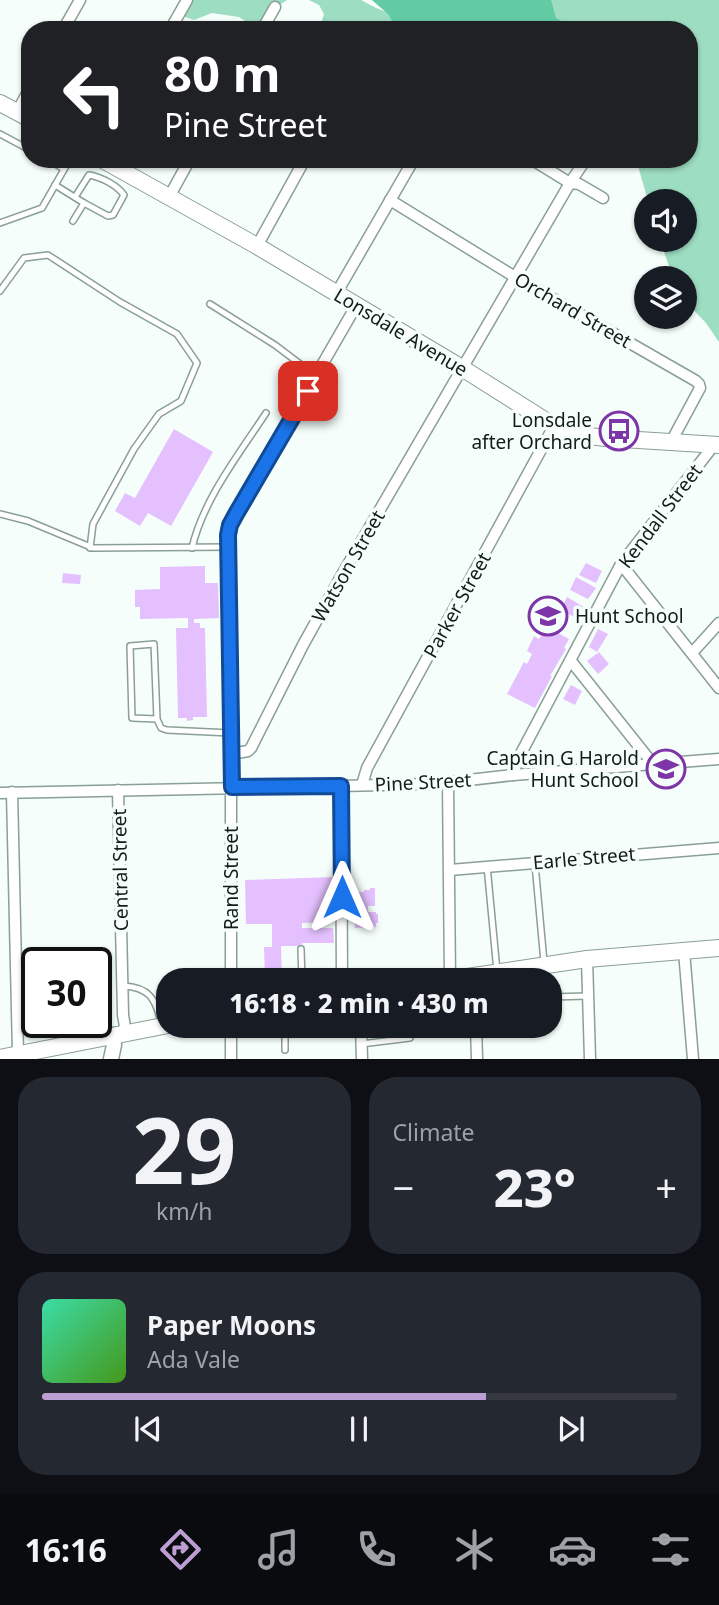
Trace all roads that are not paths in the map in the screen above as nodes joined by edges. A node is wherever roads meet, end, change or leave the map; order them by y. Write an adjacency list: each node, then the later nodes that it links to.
1 (80, 0): 4 (street)
2 (187, 0): 5 (street)
3 (275, 7): 6 (street)
4 (68, 21)
5 (175, 21)
6 (267, 21)
7 (0, 134): 8 (lane)
8 (21, 145)
9 (117, 168): 19 (main road, Lonsdale Avenue)
10 (185, 168): 19 (street)
11 (300, 168): 25 (street)
12 (409, 168): 21 (street)
13 (546, 168): 16 (street)
14 (580, 168): 16 (street, Watson Street)
15 (64, 169): 17 (lane)
16 (570, 183): 20 (street); 26 (street, Watson Street)
17 (55, 186): 18 (lane); 24 (lane)
18 (75, 197): 22 (lane); 22 (lane)
19 (169, 197): 25 (main road, Lonsdale Avenue)
20 (603, 198)
21 (390, 201): 26 (street, Orchard Street); 28 (street)
22 (84, 203): 23 (lane)
23 (74, 221)
24 (0, 223)
25 (257, 246): 28 (main road, Lonsdale Avenue)
26 (515, 277): 31 (street, Watson Street); 35 (street, Orchard Street)
27 (0, 291): 39 (lane)
28 (336, 294): 30 (main road, Lonsdale Avenue)
29 (210, 304): 32 (lane)
30 (356, 306): 31 (main road, Lonsdale Avenue); 32 (street, Rand Street)
31 (462, 368): 34 (main road, Lonsdale Avenue); 48 (street, Watson Street)
32 (316, 376): 38 (street, Rand Street)
33 (266, 413): 40 (lane)
34 (554, 426): 35 (main road, Lonsdale Avenue); 53 (street, Parker Street)
35 (671, 442): 36 (main road, Lonsdale Avenue)
36 (717, 445): 41 (street, Kendall Street)
37 (0, 514): 39 (lane)
38 (228, 547): 40 (lane); 47 (street, Rand Street)
39 (90, 548): 40 (lane)
40 (192, 548)
41 (621, 564): 43 (street); 44 (street, Kendall Street)
42 (719, 623): 43 (street)
43 (692, 653): 45 (street)
44 (570, 661): 50 (street); 51 (street, Kendall Street)
45 (719, 688)
46 (157, 719): 46 (lane); 47 (lane)
47 (231, 733): 48 (street, Rand Street)
48 (232, 754): 55 (street, Rand Street)
49 (719, 759): 50 (street, Pine Street)
50 (653, 764): 51 (street, Pine Street)
51 (513, 775): 52 (street, Pine Street)
52 (448, 783): 53 (street, Pine Street); 61 (street)
53 (362, 785): 54 (street, Pine Street)
54 (341, 786): 55 (street, Pine Street); 69 (street)
55 (232, 787): 56 (street, Pine Street); 67 (street, Rand Street)
56 (118, 790): 57 (street, Pine Street); 73 (street, Central Street)
57 (6, 793): 86 (street)
58 (719, 848): 59 (street, Earle Street)
59 (535, 862): 60 (street, Earle Street); 66 (lane)
60 (487, 866): 61 (street, Earle Street); 71 (lane)
61 (450, 870): 70 (street)
62 (719, 948): 64 (main road)
63 (301, 949): 68 (lane)
64 (684, 951): 65 (main road); 93 (street)
65 (587, 959): 66 (main road); 74 (street)
66 (544, 965): 72 (main road)
67 (231, 968)
68 (302, 968)
69 (342, 968)
70 (449, 968)
71 (497, 968)
72 (524, 968)
73 (122, 986): 76 (lane); 78 (street, Central Street)
74 (588, 996): 75 (lane); 92 (street)
75 (562, 997)
76 (156, 1006)
77 (156, 1028): 78 (main road)
78 (119, 1034): 86 (main road); 88 (main road, Central Street)
79 (231, 1038): 89 (street)
80 (285, 1038): 85 (lane)
81 (361, 1038): 84 (street)
82 (410, 1038): 84 (lane)
83 (476, 1038): 91 (street)
84 (361, 1044): 90 (street)
85 (285, 1051)
86 (18, 1055): 87 (main road)
87 (0, 1058)
88 (111, 1059)
89 (231, 1059)
90 (362, 1059)
91 (477, 1059)
92 (590, 1059)
93 (693, 1059)

